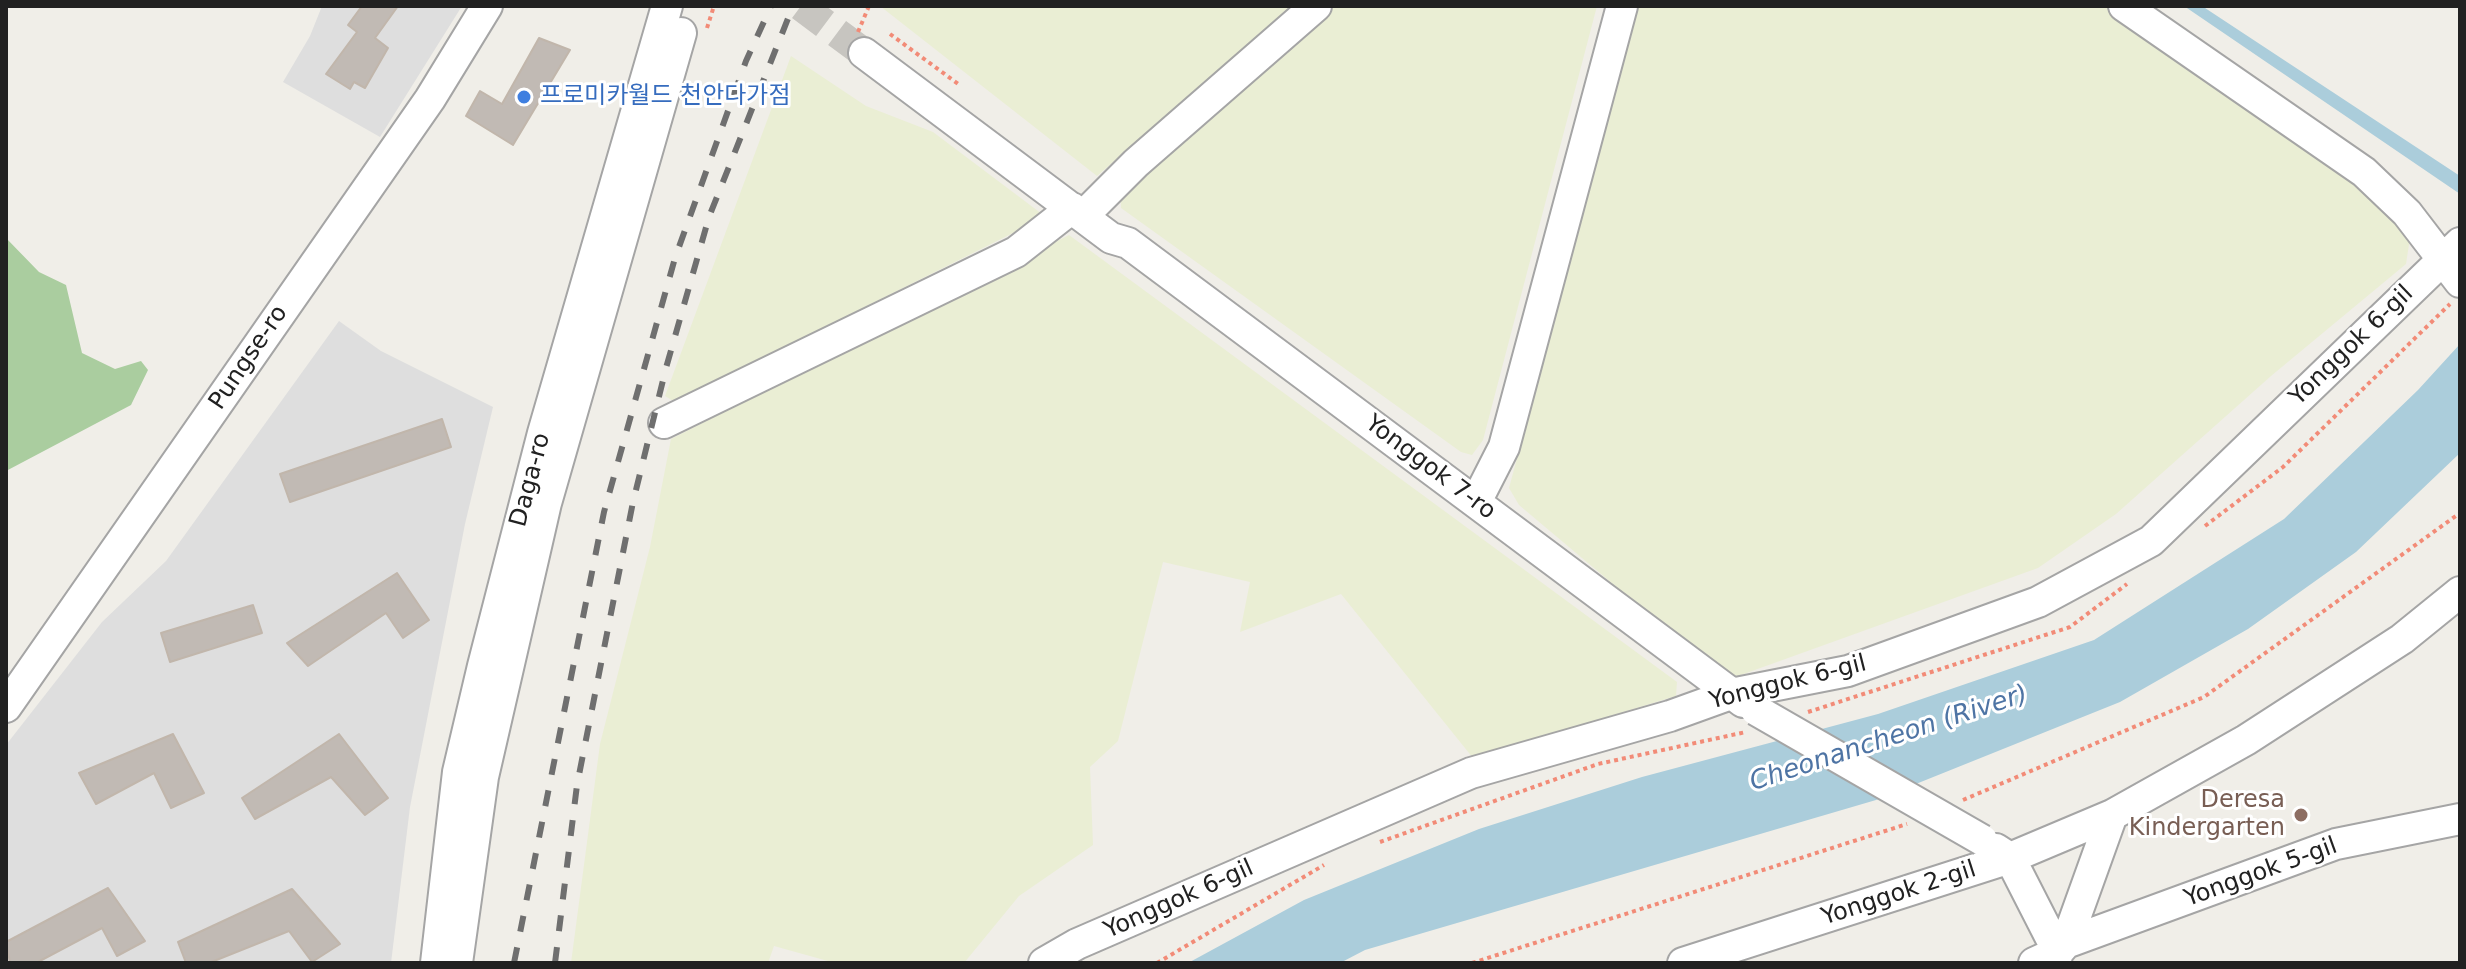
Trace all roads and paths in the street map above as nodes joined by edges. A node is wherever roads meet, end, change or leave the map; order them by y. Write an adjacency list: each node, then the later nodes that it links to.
1 (487, 6): 17 (street, Pungse-ro)
2 (667, 6): 24 (street, Daga-ro)
3 (714, 6): 7 (path)
4 (1316, 6): 10 (street)
5 (1622, 6): 13 (street)
6 (2124, 6): 11 (street, Yonggok 6-gil)
7 (697, 17): 25 (street, Daga-ro)
8 (876, 43): 9 (path); 10 (street, Yonggok 7-ro)
9 (961, 86)
10 (1082, 207): 12 (street); 13 (street, Yonggok 7-ro)
11 (2454, 264): 16 (street, Yonggok 6-gil)
12 (664, 423)
13 (1476, 502): 16 (street, Yonggok 7-ro)
14 (2460, 513): 18 (path)
15 (2460, 592): 19 (street, Yonggok 2-gil)
16 (1744, 702): 22 (street, Yonggok 7-ro, bridge); 26 (street, Yonggok 6-gil)
17 (6, 707)
18 (1954, 804)
19 (2112, 815): 22 (street, Yonggok 2-gil); 23 (street)
20 (2460, 819): 23 (street, Yonggok 5-gil)
21 (1909, 822): 27 (path)
22 (2010, 858): 23 (street); 28 (street, Yonggok 2-gil)
23 (2054, 955)
24 (436, 963)
25 (457, 963)
26 (1044, 963)
27 (1472, 963)
28 (1683, 963)

